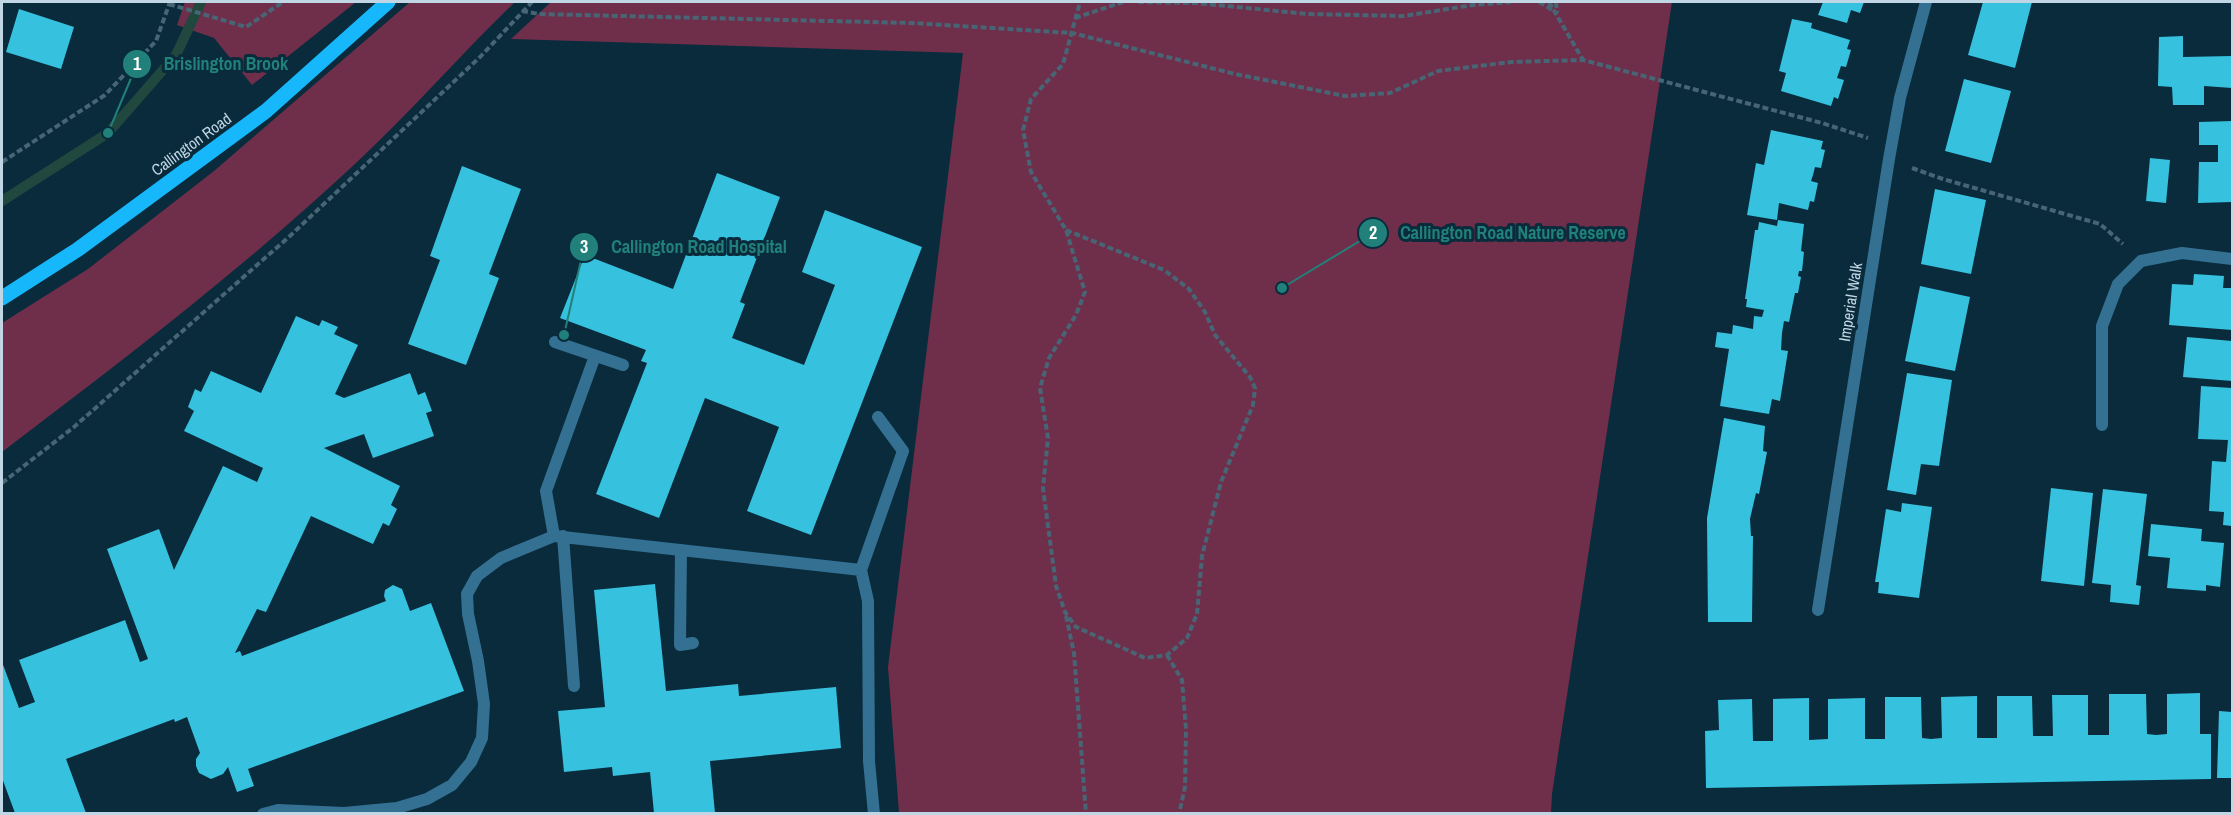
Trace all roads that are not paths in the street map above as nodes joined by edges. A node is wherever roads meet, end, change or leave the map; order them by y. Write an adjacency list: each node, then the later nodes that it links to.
1 (388, 2): 4 (main road, Callington Road)
2 (1926, 2): 13 (street, Imperial Walk)
3 (2232, 259): 9 (street)
4 (2, 298)
5 (555, 342): 6 (street)
6 (595, 356): 7 (street); 10 (street)
7 (623, 365)
8 (878, 417): 12 (street)
9 (2102, 425)
10 (559, 536): 11 (street); 15 (street); 16 (street)
11 (681, 550): 12 (street); 14 (street)
12 (861, 570): 17 (street)
13 (1818, 610)
14 (693, 643)
15 (574, 686)
16 (263, 813)
17 (874, 813)

